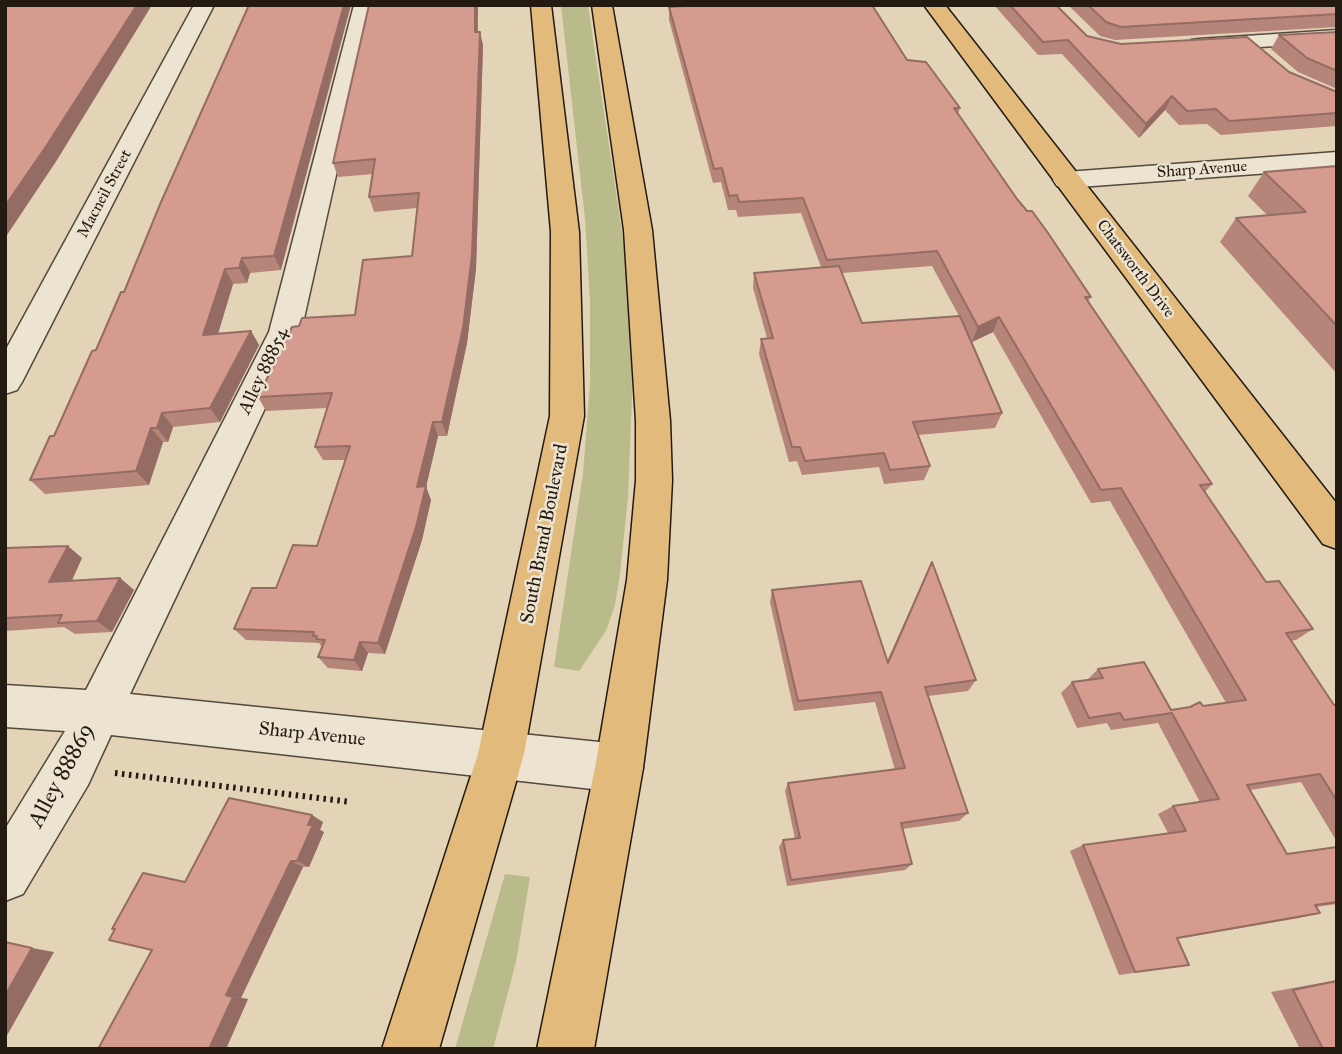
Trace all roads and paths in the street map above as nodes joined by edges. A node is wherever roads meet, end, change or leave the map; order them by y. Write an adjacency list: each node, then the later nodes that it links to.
1 (204, 5): 12 (street, Macneil Street)
2 (364, 5): 15 (street, Alley 88854)
3 (541, 5): 16 (main road, South Brand Boulevard)
4 (602, 5): 17 (main road)
5 (934, 5): 11 (main road, Chatsworth Drive)
6 (1337, 36): 7 (street)
7 (1247, 43): 8 (street); 9 (street)
8 (1181, 46)
9 (1268, 61)
10 (1332, 165): 11 (street, Sharp Avenue)
11 (1066, 180): 13 (main road, Chatsworth Drive)
12 (5, 382)
13 (1337, 533)
14 (5, 706): 15 (street, Sharp Avenue)
15 (96, 712): 16 (street, Sharp Avenue); 20 (street, Alley 88869)
16 (501, 754): 17 (street, Sharp Avenue); 21 (main road, South Brand Boulevard)
17 (619, 768): 22 (main road)
18 (108, 772): 19 (path)
19 (351, 802)
20 (5, 876)
21 (410, 1049)
22 (565, 1049)

